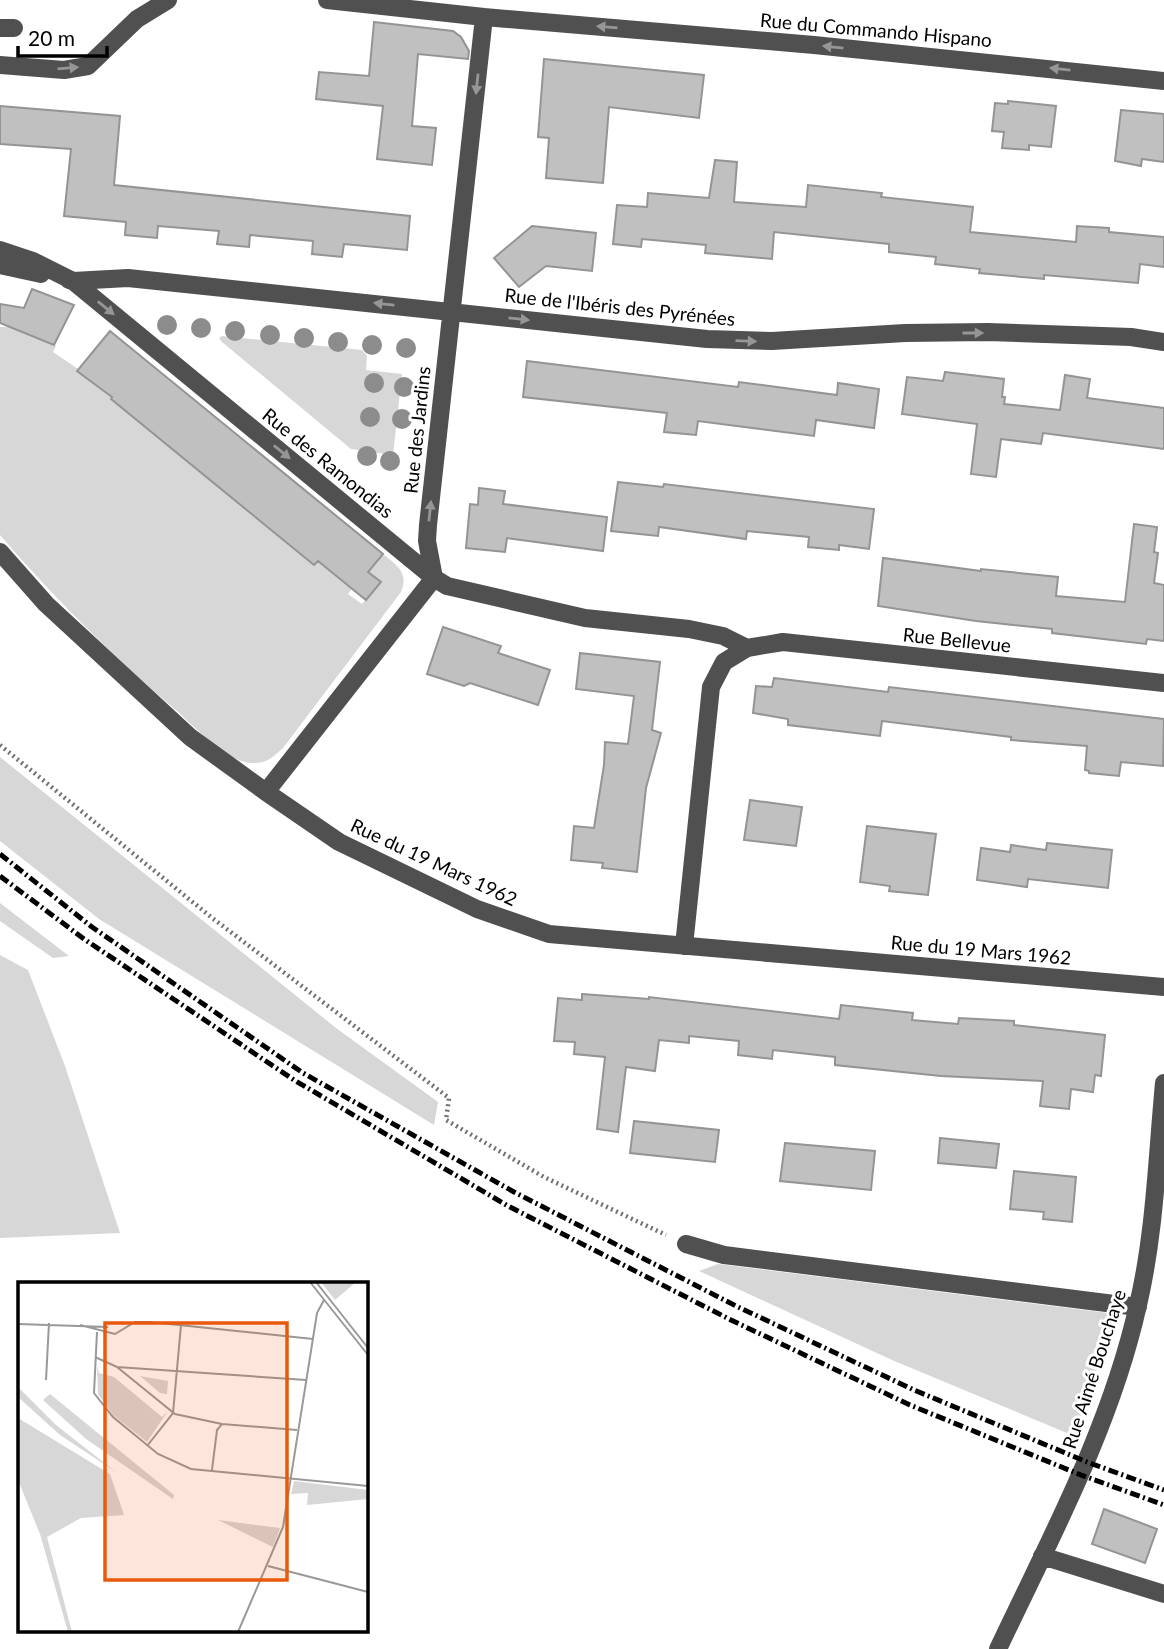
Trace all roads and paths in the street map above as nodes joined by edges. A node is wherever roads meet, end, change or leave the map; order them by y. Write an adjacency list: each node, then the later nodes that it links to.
1 (168, 0): 4 (street, one-way to 1)
2 (327, 0): 3 (street, Rue du Commando Hispano)
3 (484, 16): 5 (street, Rue du Commando Hispano, one-way to 3); 9 (street, Rue des Jardins, one-way to 9)
4 (0, 65)
5 (1164, 81)
6 (0, 250): 8 (street, Rue des Ramondias)
7 (0, 265): 8 (street, Rue des Ramondias)
8 (73, 281): 9 (street, Rue de l'Ibéris des Pyrénées, one-way to 8); 12 (street, Rue des Ramondias, one-way to 12)
9 (452, 312): 10 (street, Rue de l'Ibéris des Pyrénées, one-way to 10); 12 (street, Rue des Jardins, one-way to 9)
10 (1164, 342)
11 (0, 552): 16 (street, Rue du 19 Mars 1962)
12 (434, 578): 13 (street, Rue des Ramondias); 16 (street)
13 (747, 648): 14 (street, Rue Bellevue); 17 (street, Rue Bellevue)
14 (1164, 683)
15 (0, 745): 20 (path)
16 (265, 792): 17 (street, Rue du 19 Mars 1962)
17 (684, 946): 18 (street, Rue du 19 Mars 1962)
18 (1164, 987)
19 (1164, 1083): 21 (street, Rue Aimé Bouchaye)
20 (686, 1244): 21 (street)
21 (1138, 1307): 22 (street, Rue Aimé Bouchaye)
22 (1042, 1556): 23 (street); 24 (street, Rue Aimé Bouchaye)
23 (1164, 1594)
24 (998, 1649)

